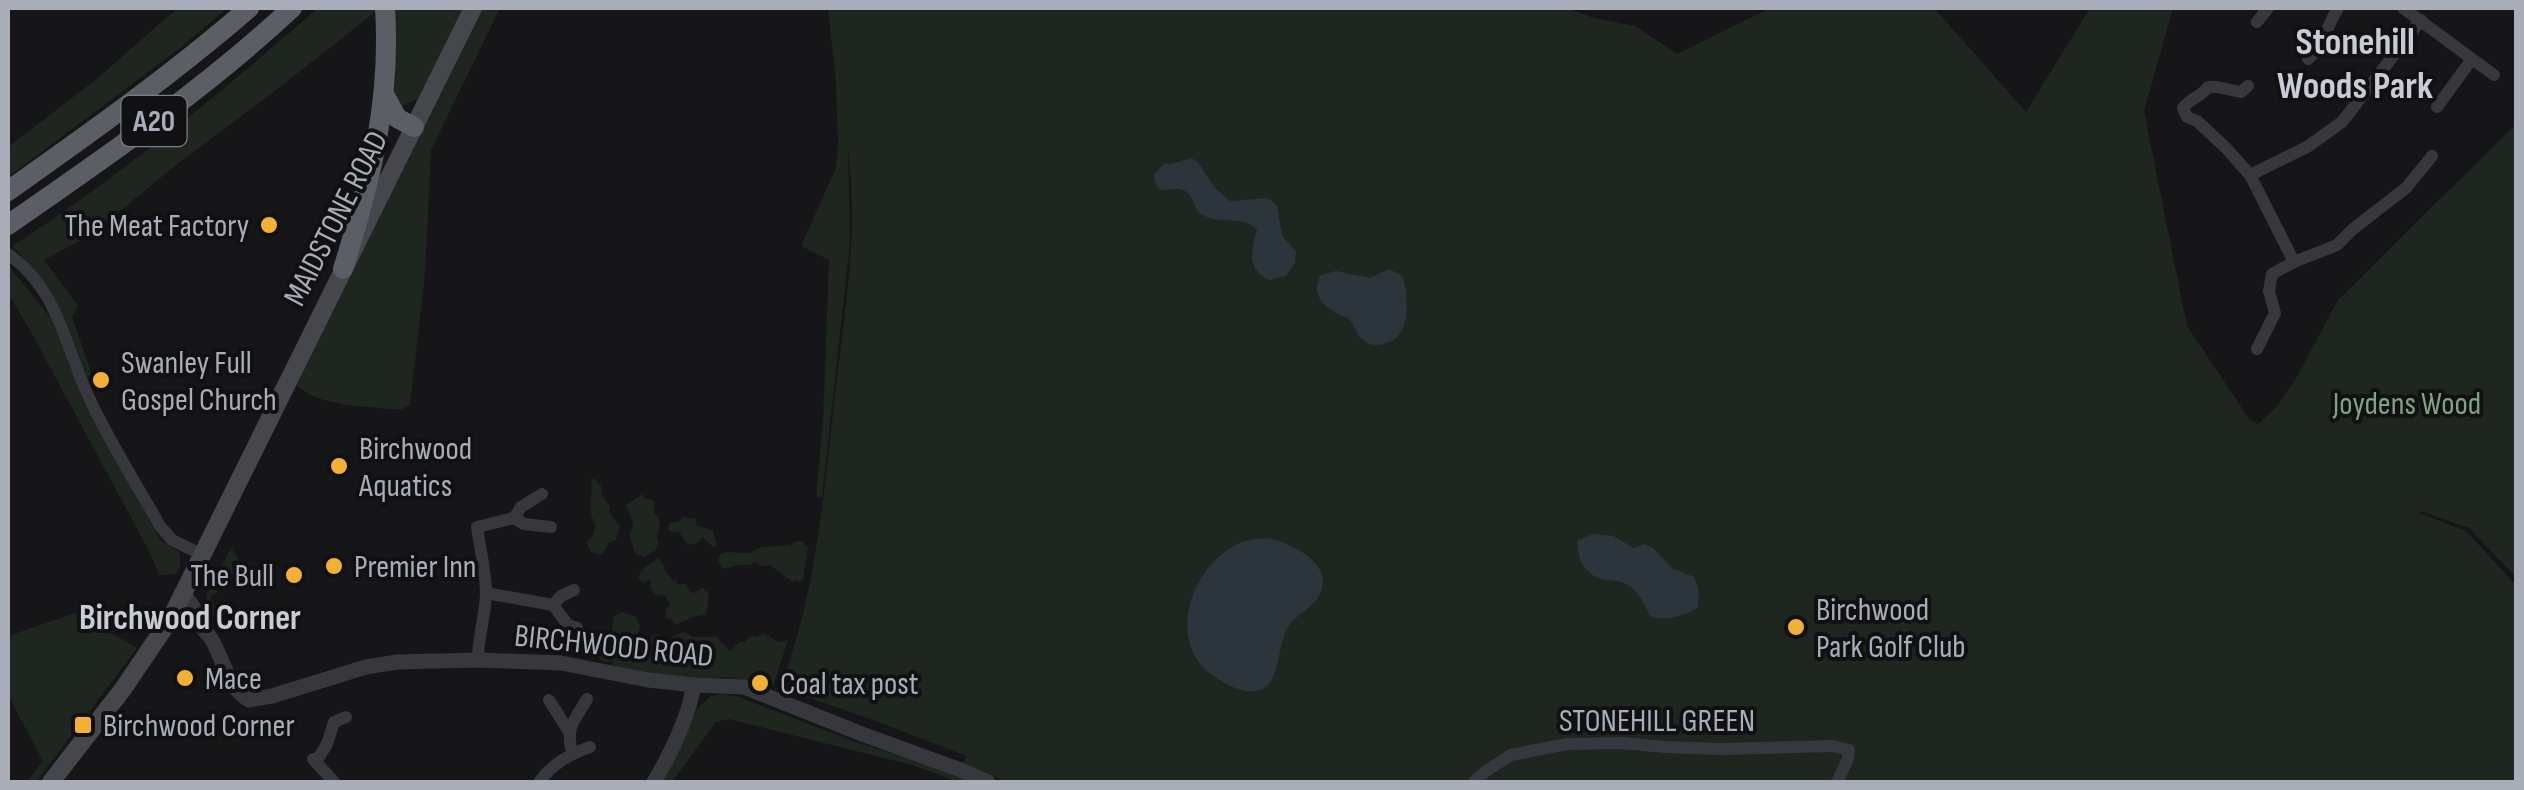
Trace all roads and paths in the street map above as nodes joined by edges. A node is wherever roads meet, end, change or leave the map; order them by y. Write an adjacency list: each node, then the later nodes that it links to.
1 (249, 8): 19 (highway, A20)
2 (292, 8): 20 (highway, A20)
3 (385, 8): 14 (highway)
4 (473, 8): 16 (main road, MAIDSTONE ROAD)
5 (2268, 8): 9 (street)
6 (2338, 8): 10 (street)
7 (2403, 8): 8 (street)
8 (2420, 20): 11 (street); 18 (street)
9 (2257, 22)
10 (2308, 58)
11 (2472, 60): 12 (street); 15 (street)
12 (2494, 75)
13 (2248, 86): 18 (street)
14 (384, 96): 16 (highway); 23 (highway)
15 (2437, 108)
16 (414, 127): 23 (main road, MAIDSTONE ROAD)
17 (2432, 156): 22 (street)
18 (2250, 176): 22 (street)
19 (8, 191)
20 (8, 225)
21 (8, 254): 28 (street)
22 (2294, 262): 24 (street)
23 (342, 269): 28 (main road, MAIDSTONE ROAD)
24 (2257, 349)
25 (542, 494): 26 (street)
26 (514, 518): 27 (street); 30 (street)
27 (551, 527)
28 (202, 554): 31 (main road, MAIDSTONE ROAD)
29 (574, 590): 32 (street)
30 (486, 593): 32 (street); 36 (street)
31 (182, 594): 33 (main road, MAIDSTONE ROAD); 34 (street, BIRCHWOOD ROAD)
32 (553, 606): 35 (street)
33 (170, 618): 34 (street); 44 (main road, MAIDSTONE ROAD)
34 (202, 627): 36 (street, BIRCHWOOD ROAD)
35 (578, 628)
36 (478, 660): 37 (street, BIRCHWOOD ROAD)
37 (694, 685): 47 (street); 48 (street, BIRCHWOOD ROAD)
38 (587, 698): 41 (street)
39 (548, 700): 41 (street)
40 (346, 717): 45 (street)
41 (568, 730): 43 (street)
42 (590, 747): 43 (street)
43 (572, 752): 46 (street)
44 (51, 782)
45 (334, 782)
46 (538, 782)
47 (654, 782)
48 (988, 782)
49 (1474, 782): 50 (street, STONEHILL GREEN)
50 (1837, 782)

